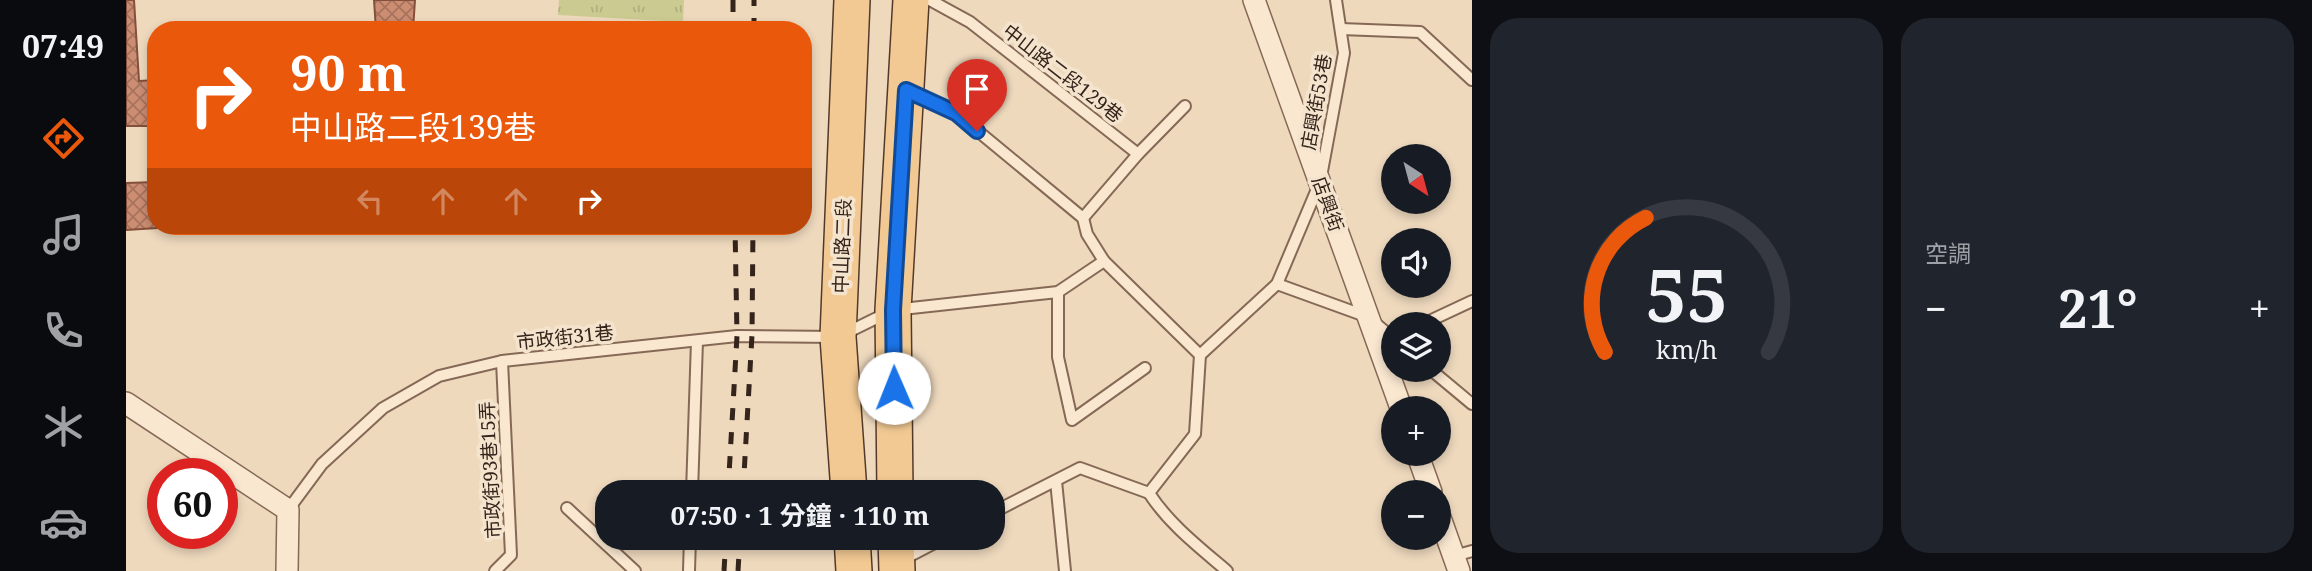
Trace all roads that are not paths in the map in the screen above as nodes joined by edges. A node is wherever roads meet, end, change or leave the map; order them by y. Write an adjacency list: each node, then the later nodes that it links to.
1 (852, 0): 21 (main road, 中山路二段)
2 (911, 0): 8 (main road)
3 (930, 0): 10 (lane, 中山路二段129巷)
4 (1254, 0): 11 (street, 店興街)
5 (1336, 0): 6 (lane, 店興街53巷)
6 (1341, 29): 7 (lane, 店興街53巷); 11 (lane, 店興街53巷)
7 (1472, 80)
8 (906, 90): 12 (lane); 17 (main road)
9 (1185, 106): 10 (lane)
10 (1138, 154): 12 (lane)
11 (1320, 182): 14 (lane, 店興街53巷); 19 (street, 店興街)
12 (1083, 218): 13 (lane)
13 (1104, 261): 15 (lane); 23 (lane)
14 (1277, 284): 19 (lane); 23 (lane)
15 (1058, 292): 17 (lane, 市政街31巷); 25 (lane)
16 (1472, 301): 18 (lane)
17 (893, 310): 21 (lane, 市政街31巷); 32 (main road)
18 (1449, 312)
19 (1368, 317): 20 (lane); 27 (street, 店興街)
20 (1381, 328)
21 (838, 337): 22 (lane, 市政街31巷); 31 (main road, 中山路二段)
22 (697, 341): 24 (lane, 市政街31巷); 30 (lane)
23 (1200, 355): 34 (lane)
24 (502, 361): 37 (lane, 市政街31巷); 45 (lane, 市政街93巷15弄)
25 (1145, 368)
26 (1446, 382): 29 (lane)
27 (1397, 396)
28 (126, 403): 37 (street)
29 (1472, 404)
30 (692, 480)
31 (848, 480)
32 (895, 480)
33 (1056, 481): 34 (lane); 35 (lane); 49 (lane)
34 (1149, 493): 50 (lane)
35 (1005, 506)
36 (567, 508): 46 (lane)
37 (288, 510): 44 (street)
38 (1451, 538): 43 (street)
39 (690, 550): 47 (lane)
40 (853, 550): 48 (main road)
41 (914, 550): 42 (lane)
42 (896, 557)
43 (1462, 560)
44 (287, 571)
45 (495, 571)
46 (635, 571)
47 (689, 571)
48 (854, 571)
49 (1065, 571)
50 (1227, 571)

